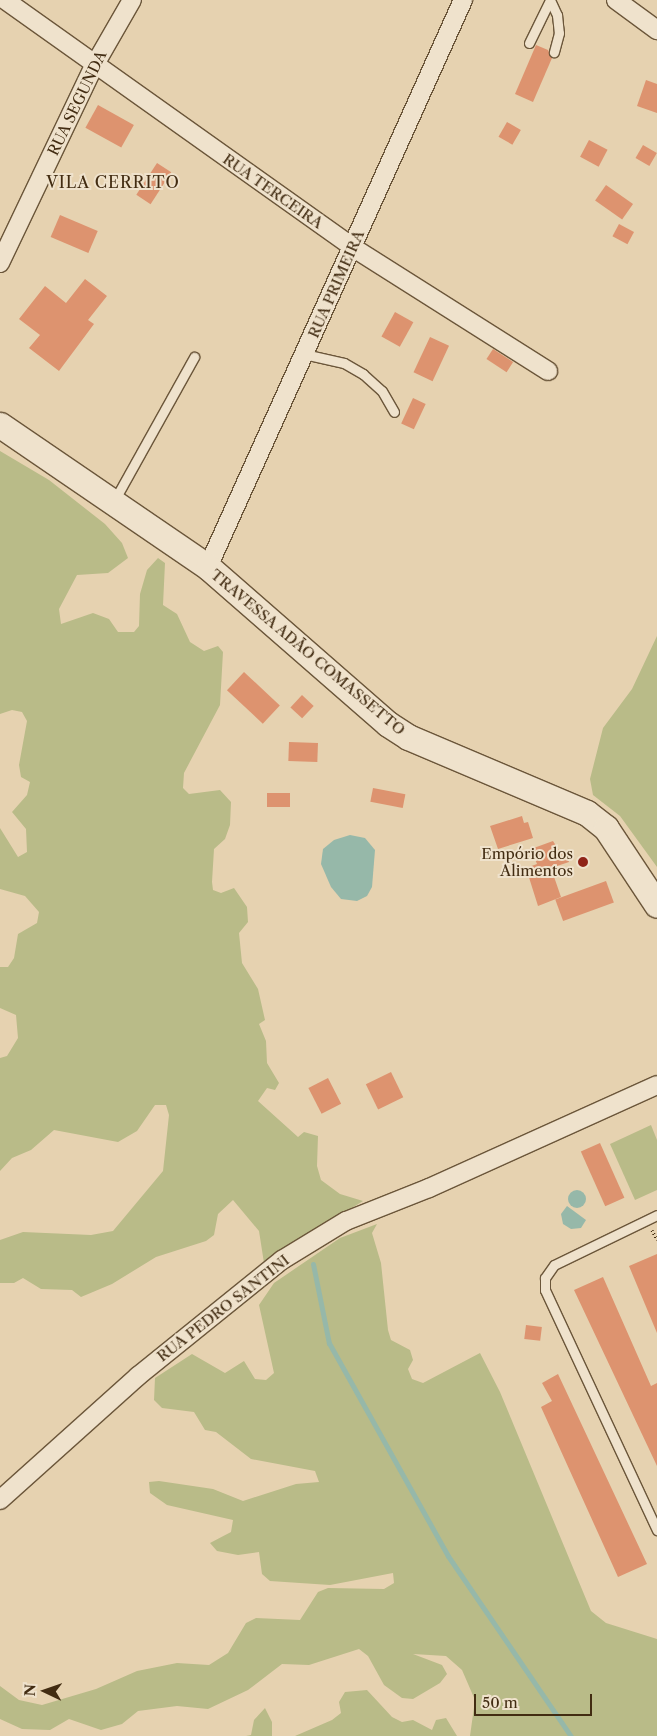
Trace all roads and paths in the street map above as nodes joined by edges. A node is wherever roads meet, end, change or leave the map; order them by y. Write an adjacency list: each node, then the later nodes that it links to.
1 (5, 0): 9 (street, RUA TERCEIRA)
2 (132, 0): 9 (street, RUA SEGUNDA)
3 (463, 0): 10 (street, RUA PRIMEIRA)
4 (550, 0): 7 (lane); 8 (lane)
5 (616, 0): 6 (street)
6 (657, 30)
7 (529, 43)
8 (554, 52)
9 (94, 66): 10 (street, RUA TERCEIRA); 11 (street, RUA SEGUNDA)
10 (352, 247): 12 (street, RUA PRIMEIRA); 14 (street, RUA TERCEIRA)
11 (0, 263)
12 (304, 354): 15 (lane); 18 (street, RUA PRIMEIRA)
13 (194, 357): 17 (lane)
14 (548, 371)
15 (394, 412)
16 (0, 425): 17 (street, TRAVESSA ADÃO COMASSETTO)
17 (113, 503): 18 (street, TRAVESSA ADÃO COMASSETTO)
18 (208, 568): 19 (street, TRAVESSA ADÃO COMASSETTO)
19 (657, 905)
20 (652, 1089): 22 (street, RUA PEDRO SANTINI)
21 (657, 1215): 23 (lane)
22 (0, 1500)
23 (657, 1530)

